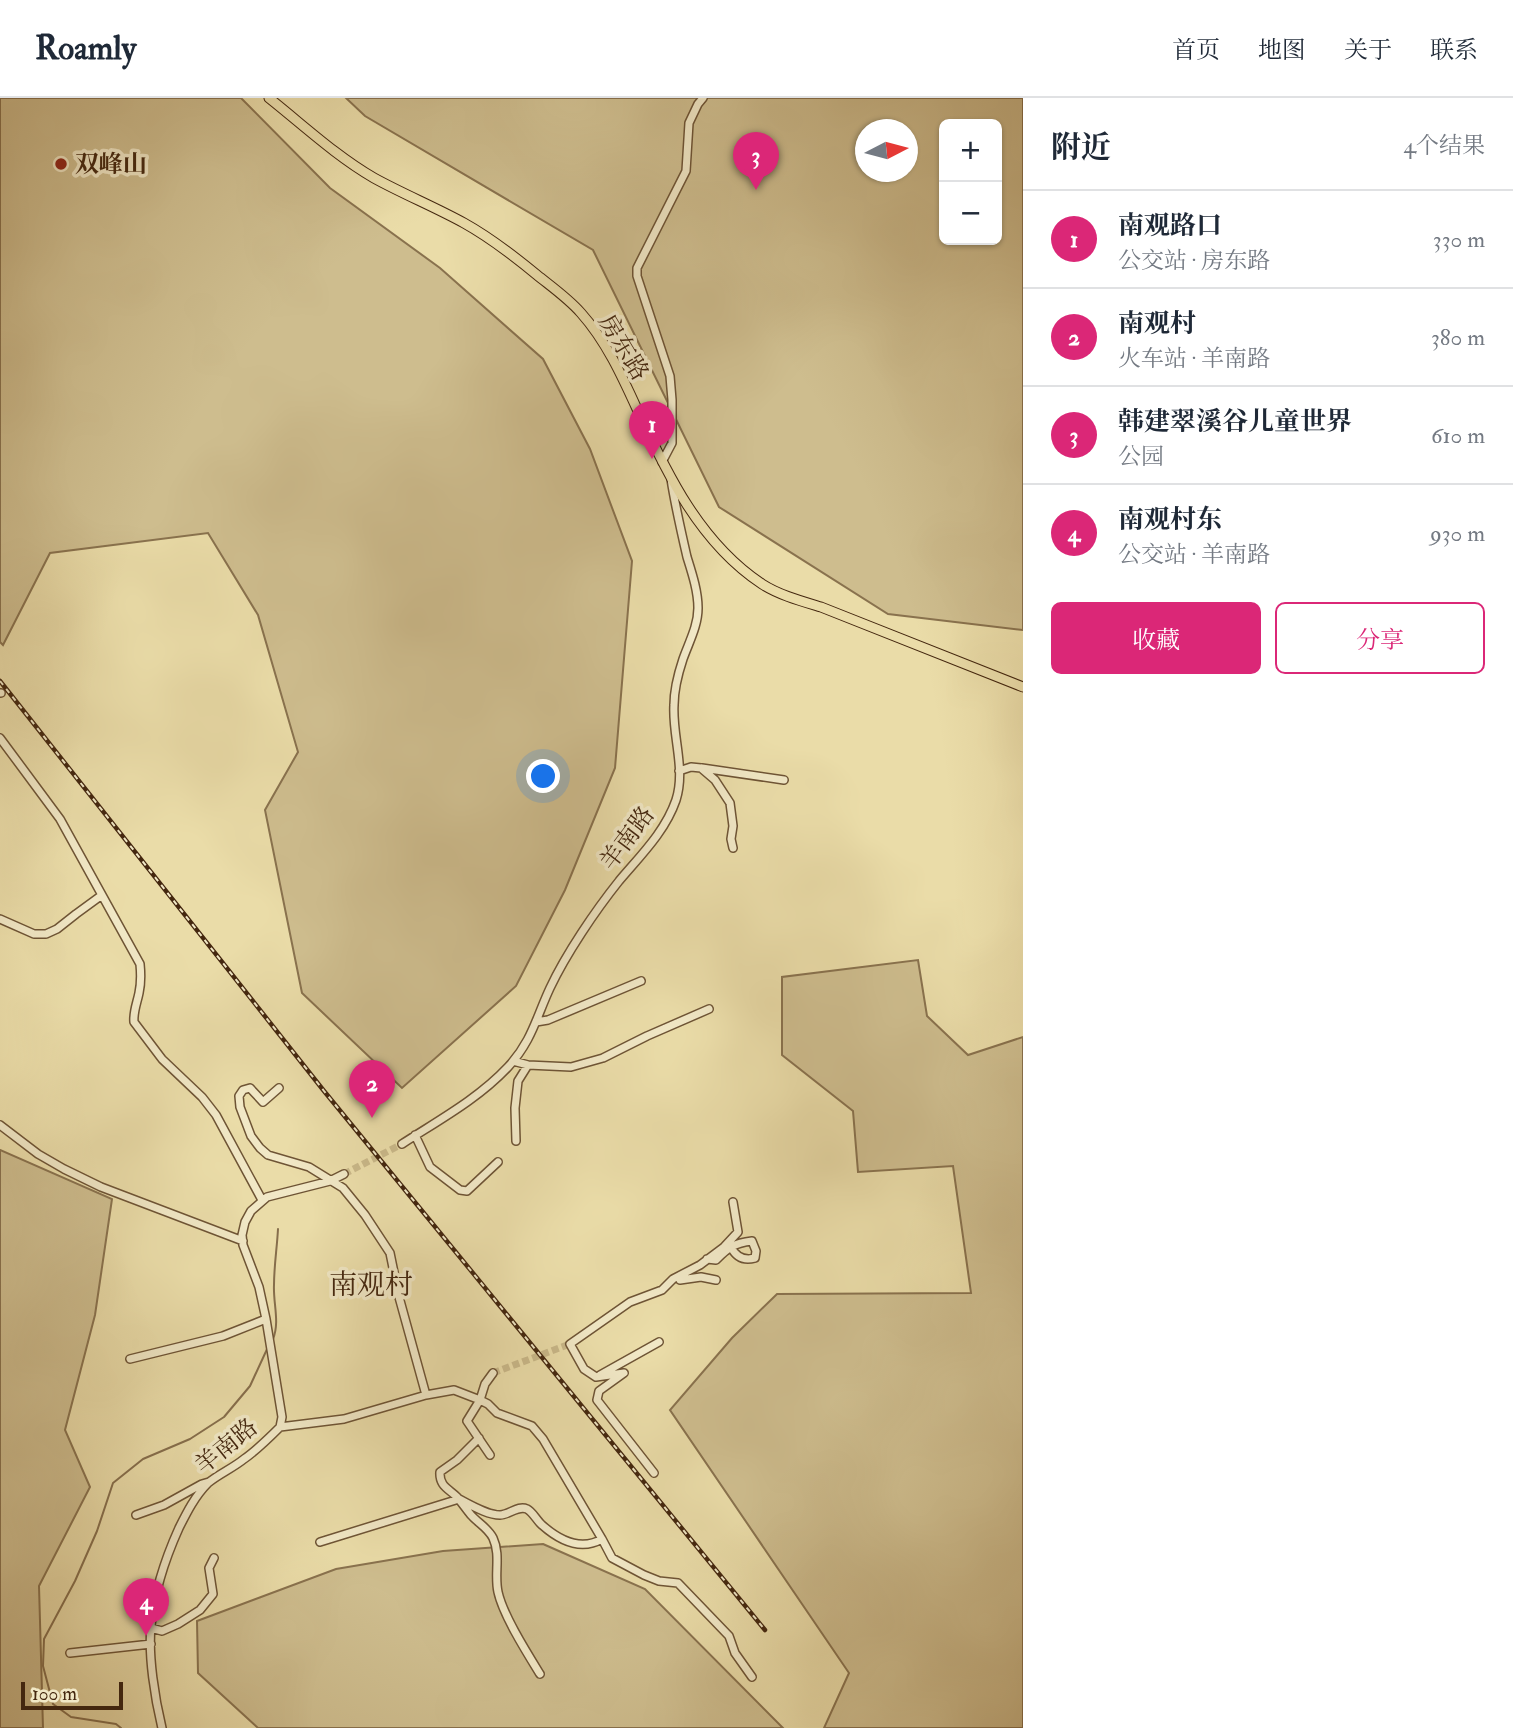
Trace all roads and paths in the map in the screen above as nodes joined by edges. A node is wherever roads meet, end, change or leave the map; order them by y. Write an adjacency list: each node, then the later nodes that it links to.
1 (269, 98): 3 (main road, 房东路)
2 (703, 98): 3 (street)
3 (662, 462): 4 (main road, 房东路)
4 (671, 478): 5 (main road, 房东路); 8 (street, 羊南路)
5 (1023, 687)
6 (0, 738): 11 (street)
7 (701, 768): 8 (street); 9 (street); 10 (street)
8 (679, 771): 15 (street, 羊南路)
9 (784, 780)
10 (733, 848)
11 (103, 895): 12 (street); 26 (street)
12 (0, 919)
13 (641, 981): 15 (street)
14 (709, 1009): 17 (street)
15 (536, 1022): 16 (street, 羊南路)
16 (513, 1061): 17 (street); 20 (street, 羊南路)
17 (528, 1065): 21 (street)
18 (279, 1088): 25 (street)
19 (0, 1125): 28 (street)
20 (415, 1135): 22 (street, 羊南路); 23 (street)
21 (516, 1141)
22 (401, 1144)
23 (498, 1162)
24 (344, 1174): 25 (street)
25 (330, 1181): 26 (street); 38 (street)
26 (262, 1200): 28 (street)
27 (733, 1202): 30 (street)
28 (243, 1241): 33 (street, 羊南路)
29 (731, 1247): 30 (street)
30 (708, 1259): 32 (street)
31 (716, 1280): 32 (street)
32 (669, 1283): 37 (street)
33 (266, 1319): 35 (street); 40 (street, 羊南路)
34 (659, 1342): 37 (street)
35 (130, 1359)
36 (493, 1373): 39 (street)
37 (596, 1377): 43 (street)
38 (426, 1395): 39 (street); 40 (street)
39 (480, 1400): 41 (street); 47 (street)
40 (281, 1427): 44 (street, 羊南路)
41 (479, 1438): 42 (street); 45 (street)
42 (490, 1455)
43 (654, 1473)
44 (209, 1482): 46 (street); 50 (street, 羊南路)
45 (459, 1499): 47 (street); 48 (street); 53 (street)
46 (136, 1515)
47 (602, 1539): 54 (street)
48 (320, 1542)
49 (214, 1558): 50 (street)
50 (151, 1628): 51 (street, 羊南路)
51 (151, 1644): 52 (street); 55 (street, 羊南路)
52 (70, 1653)
53 (540, 1674)
54 (752, 1677)
55 (162, 1728)

